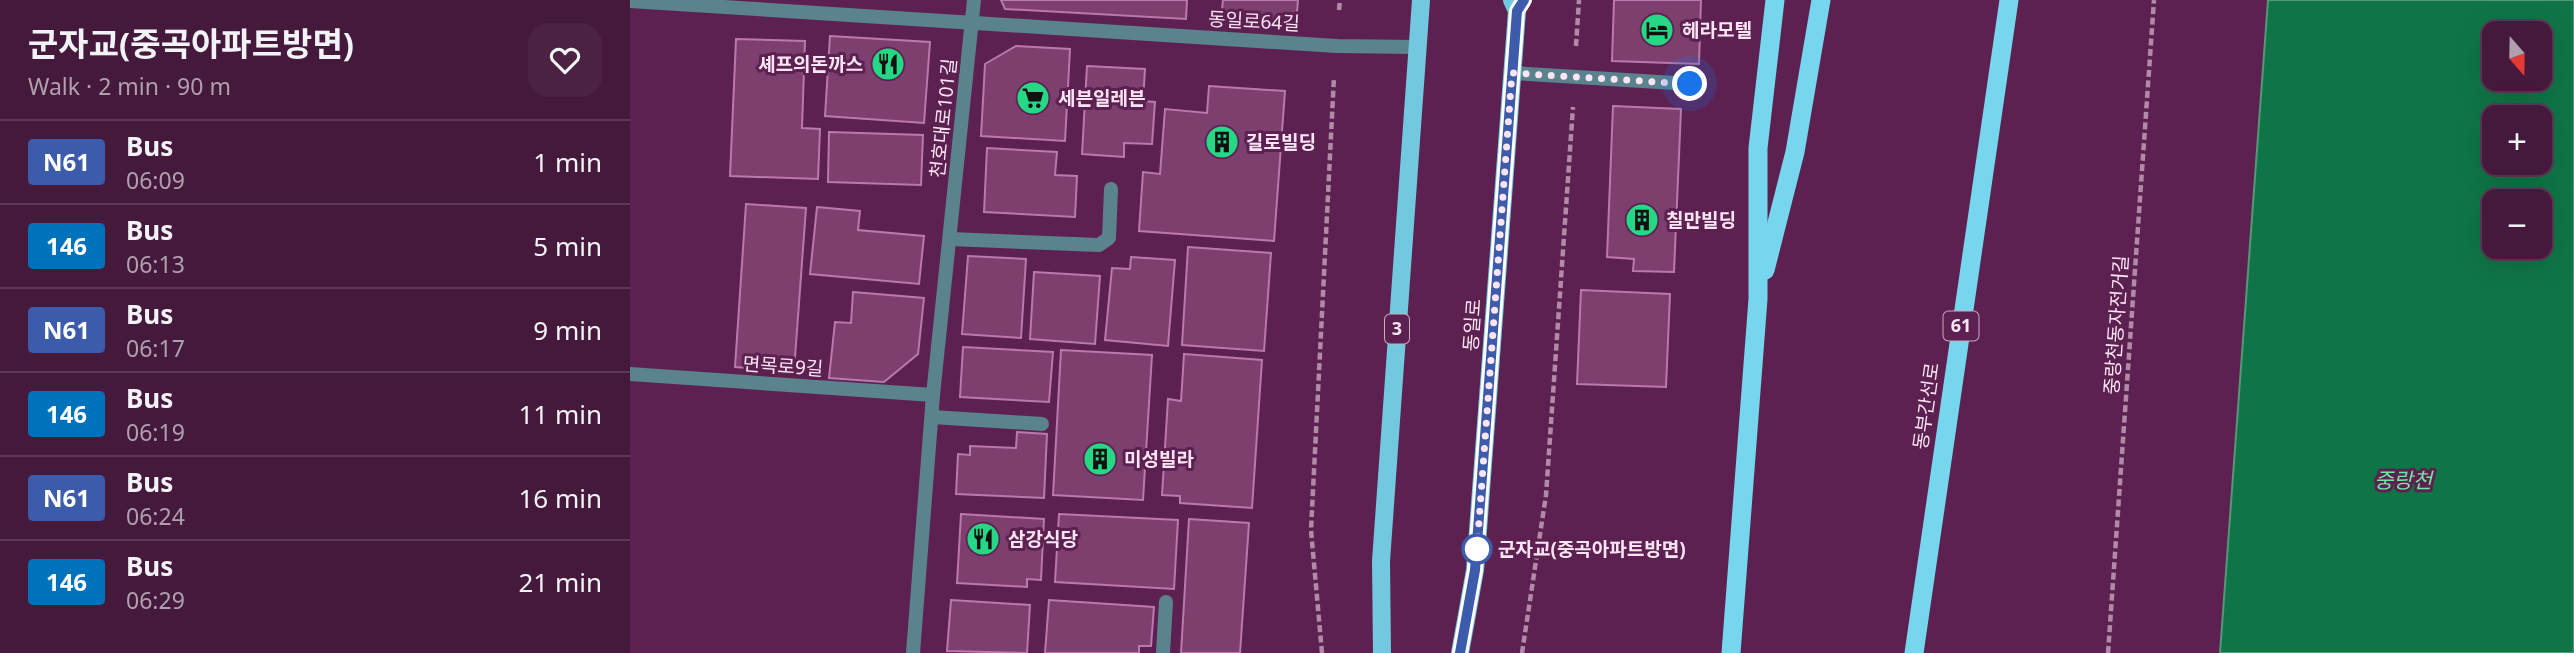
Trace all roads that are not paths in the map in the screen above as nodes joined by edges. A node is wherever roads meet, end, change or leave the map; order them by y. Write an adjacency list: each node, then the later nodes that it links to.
1 (974, 0): 8 (street, 천호대로101길)
2 (1775, 0): 14 (highway)
3 (1821, 0): 14 (highway)
4 (2009, 0): 25 (highway, 동부간선로 / 61)
5 (630, 1): 8 (street, 동일로64길)
6 (1419, 2): 9 (main road, 3)
7 (1518, 4): 10 (main road, 동일로)
8 (972, 24): 9 (street, 동일로64길); 13 (street, 천호대로101길)
9 (1416, 47): 22 (main road, 3)
10 (1512, 73): 11 (street); 23 (main road, 동일로)
11 (1690, 84)
12 (1111, 189): 13 (street)
13 (950, 239): 16 (street, 천호대로101길)
14 (1758, 299): 24 (highway)
15 (630, 374): 16 (street, 면목로9길)
16 (933, 395): 17 (street, 천호대로101길)
17 (932, 417): 18 (street); 20 (street, 천호대로101길)
18 (1042, 424)
19 (1166, 602): 21 (street)
20 (913, 653)
21 (1163, 653)
22 (1382, 653)
23 (1460, 653)
24 (1731, 653)
25 (1914, 653)

